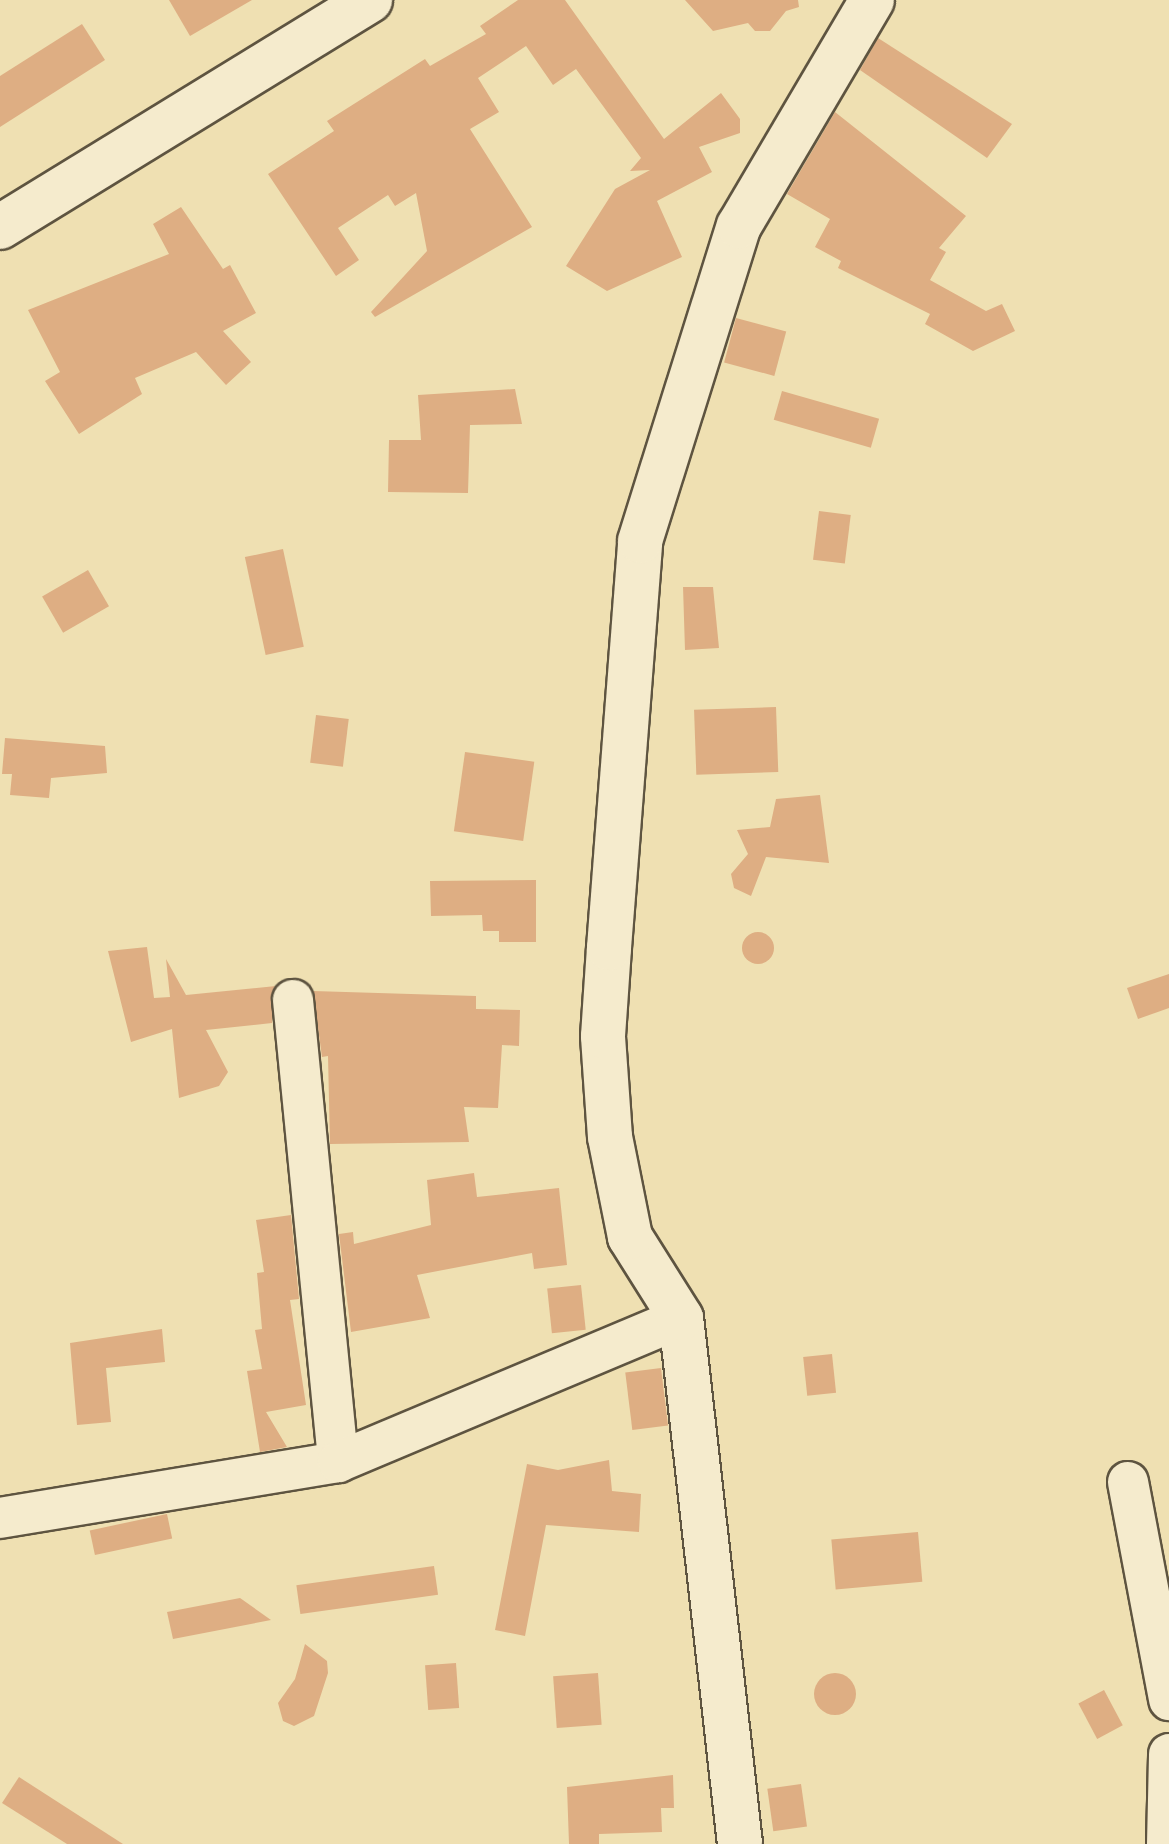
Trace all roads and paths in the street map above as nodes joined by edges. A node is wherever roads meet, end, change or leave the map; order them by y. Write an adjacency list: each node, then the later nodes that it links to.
1 (370, 0): 3 (street)
2 (872, 0): 5 (street)
3 (0, 227)
4 (293, 1000): 6 (street)
5 (681, 1318): 6 (street); 11 (street)
6 (338, 1462): 8 (street)
7 (1128, 1482): 9 (street)
8 (0, 1518)
9 (1169, 1700)
10 (1169, 1754): 12 (street)
11 (740, 1844)
12 (1167, 1844)

